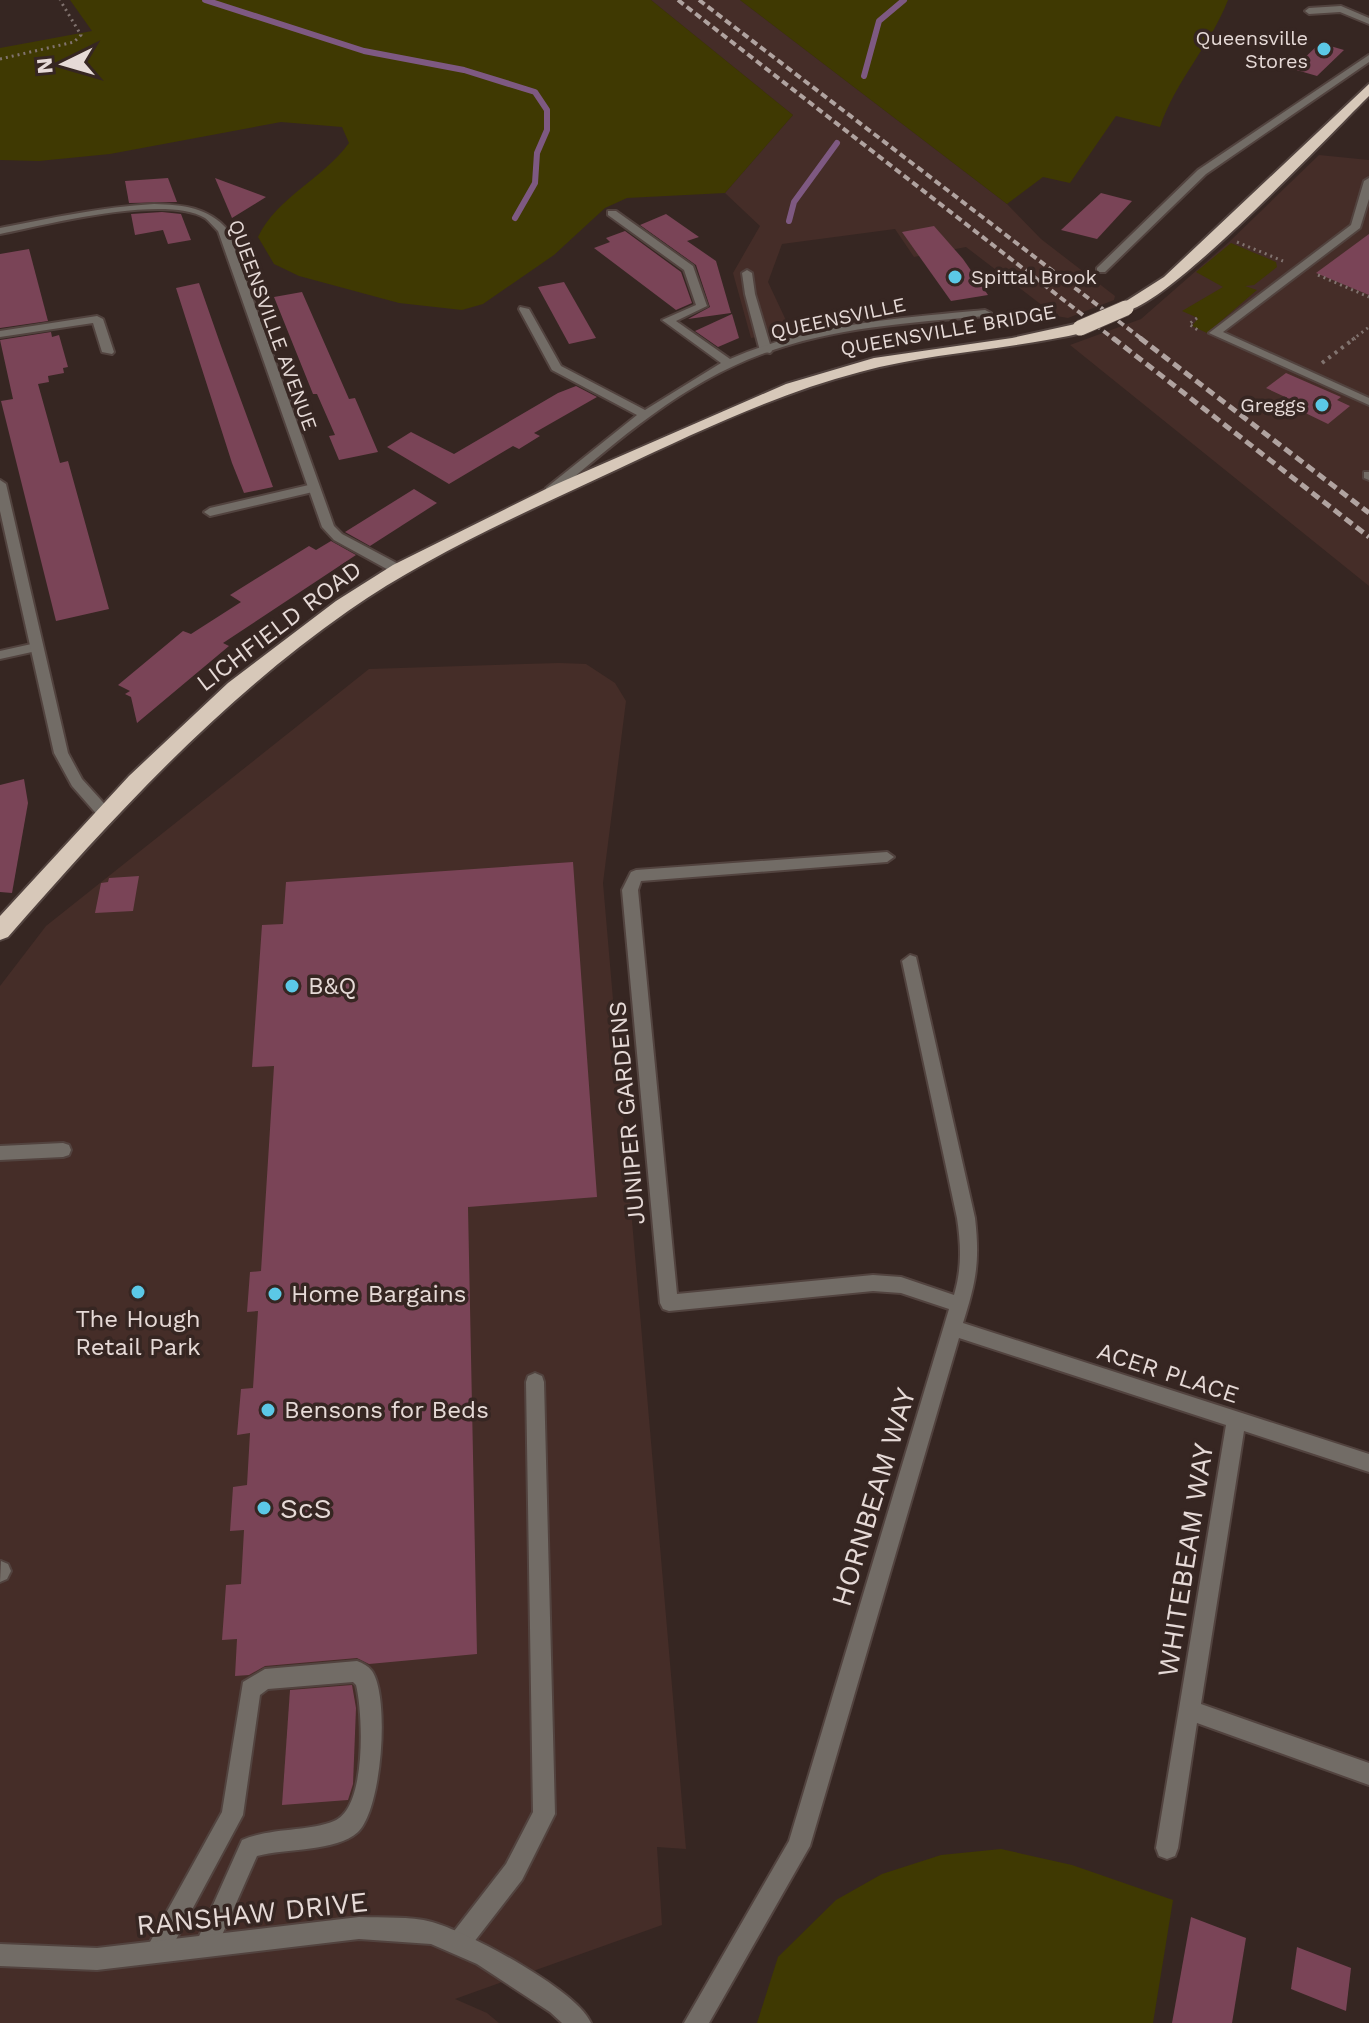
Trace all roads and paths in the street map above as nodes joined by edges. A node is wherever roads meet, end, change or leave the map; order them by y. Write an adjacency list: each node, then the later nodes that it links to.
1 (60, 0): 5 (path)
2 (1309, 11): 3 (street)
3 (1369, 21)
4 (1369, 58): 12 (street)
5 (0, 59)
6 (1369, 88): 25 (highway, QUEENSVILLE BRIDGE, bridge)
7 (1369, 181): 11 (street)
8 (612, 213): 21 (street)
9 (0, 231): 27 (street, QUEENSVILLE AVENUE)
10 (1253, 248): 11 (path)
11 (1301, 268): 14 (path); 22 (street)
12 (1101, 270)
13 (747, 273): 19 (street)
14 (1369, 297)
15 (524, 309): 24 (street)
16 (985, 313): 19 (street, QUEENSVILLE)
17 (1369, 327): 22 (path)
18 (0, 334): 20 (street)
19 (766, 351): 21 (street, QUEENSVILLE)
20 (108, 352)
21 (729, 363): 24 (street, QUEENSVILLE)
22 (1308, 374): 23 (street)
23 (1369, 402)
24 (644, 414): 28 (street, QUEENSVILLE)
25 (608, 467): 28 (highway, LICHFIELD ROAD)
26 (0, 484): 30 (street)
27 (313, 488): 29 (street); 32 (street, QUEENSVILLE AVENUE)
28 (550, 491): 32 (highway, LICHFIELD ROAD)
29 (210, 512)
30 (15, 553): 31 (street); 33 (street)
31 (0, 556)
32 (399, 570): 35 (highway, LICHFIELD ROAD)
33 (36, 647): 34 (street); 35 (street)
34 (0, 655)
35 (105, 814): 37 (highway, LICHFIELD ROAD)
36 (887, 857): 41 (street, JUNIPER GARDENS)
37 (0, 931)
38 (910, 961): 41 (street, HORNBEAM WAY)
39 (63, 1150): 40 (street)
40 (0, 1153)
41 (960, 1305): 42 (street, HORNBEAM WAY)
42 (953, 1328): 44 (street, ACER PLACE); 54 (street, HORNBEAM WAY)
43 (535, 1382): 50 (street)
44 (1236, 1420): 45 (street, ACER PLACE); 46 (street, WHITEBEAM WAY)
45 (1369, 1463)
46 (1189, 1710): 47 (street, WHITEBEAM WAY); 48 (street)
47 (1369, 1774)
48 (1167, 1848)
49 (207, 1943): 50 (street, RANSHAW DRIVE); 51 (street, RANSHAW DRIVE); 51 (street)
50 (459, 1943): 53 (street, RANSHAW DRIVE)
51 (158, 1950): 52 (street, RANSHAW DRIVE)
52 (0, 1955)
53 (579, 2023)
54 (696, 2023)

